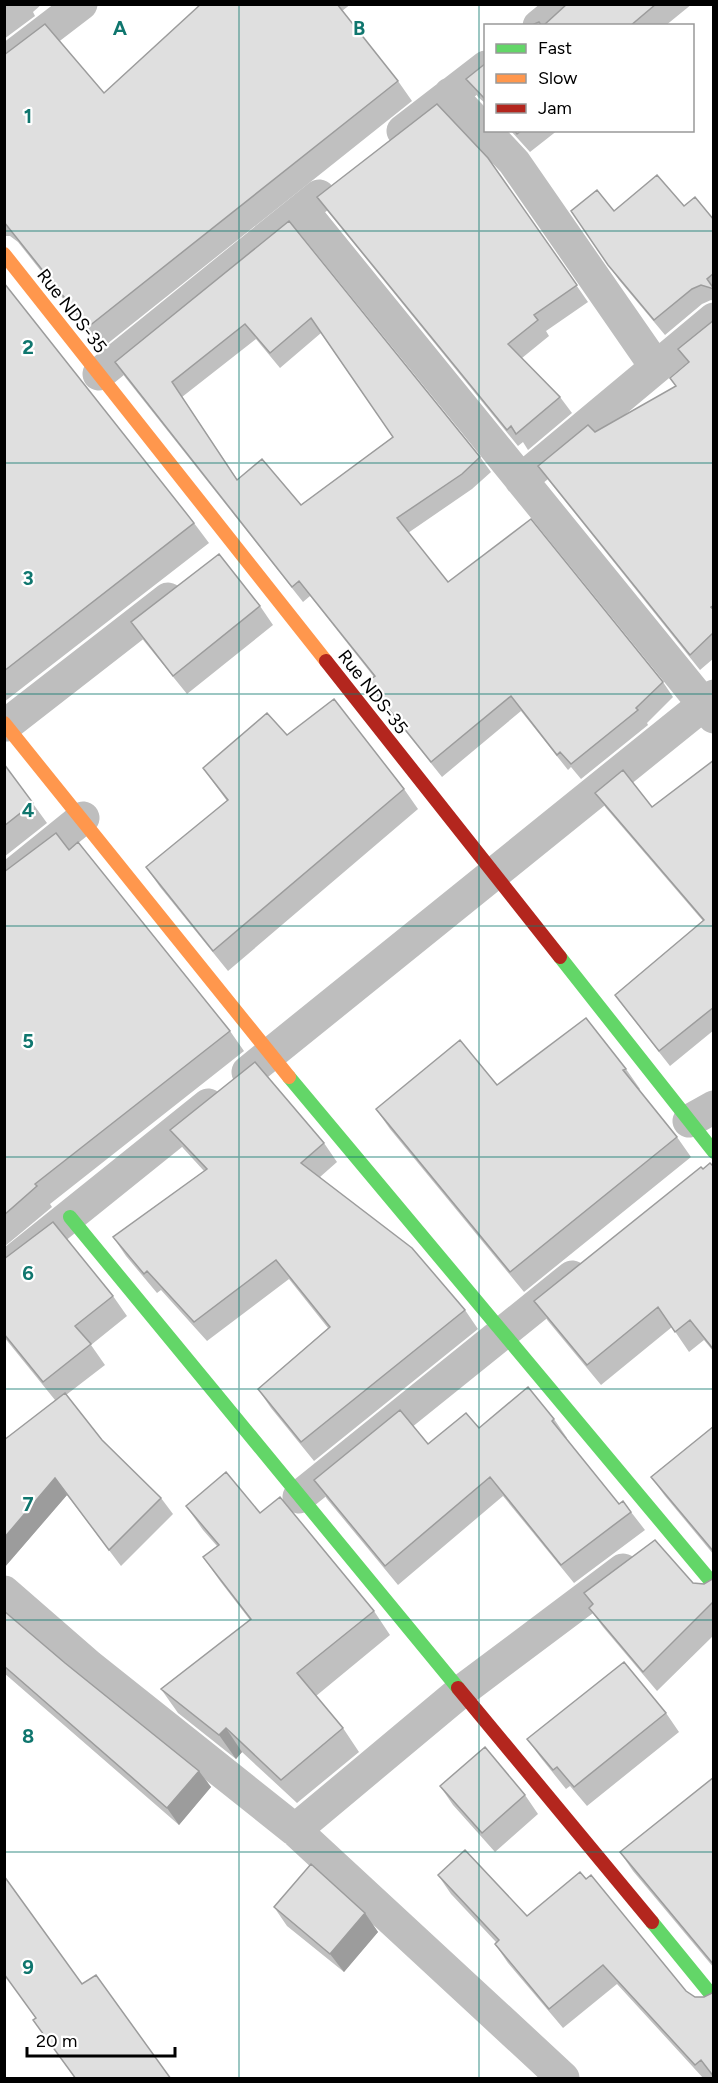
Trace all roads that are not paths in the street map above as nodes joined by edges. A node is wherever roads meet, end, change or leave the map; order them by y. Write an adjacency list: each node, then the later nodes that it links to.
1 (81, 4): 4 (street)
2 (566, 4): 3 (street)
3 (541, 24)
4 (4, 63)
5 (484, 68): 6 (street)
6 (450, 94): 7 (street); 9 (street)
7 (484, 130)
8 (486, 132): 14 (street)
9 (376, 152)
10 (339, 181): 11 (street)
11 (302, 210): 15 (street); 16 (street)
12 (4, 254): 15 (street, Rue NDS-35)
13 (714, 319): 14 (street)
14 (656, 367): 16 (street)
15 (99, 374): 17 (street, Rue NDS-35)
16 (521, 480): 18 (street)
17 (235, 546): 19 (street); 21 (street, Rue NDS-35)
18 (710, 705): 21 (street)
19 (5, 724): 20 (street)
20 (83, 818): 22 (street); 23 (street)
21 (493, 874): 23 (street); 24 (street, Rue NDS-35)
22 (4, 882)
23 (270, 1054): 26 (street); 29 (street)
24 (701, 1114): 25 (street, Rue NDS-35)
25 (707, 1164)
26 (70, 1217): 28 (street); 30 (street)
27 (595, 1258): 29 (street)
28 (4, 1269)
29 (504, 1331): 30 (street); 31 (street)
30 (299, 1497): 34 (street)
31 (671, 1534): 32 (street); 34 (street)
32 (714, 1585)
33 (4, 1592): 35 (street)
34 (459, 1693): 35 (street); 36 (street)
35 (295, 1830): 37 (street)
36 (714, 1998)
37 (563, 2079)

